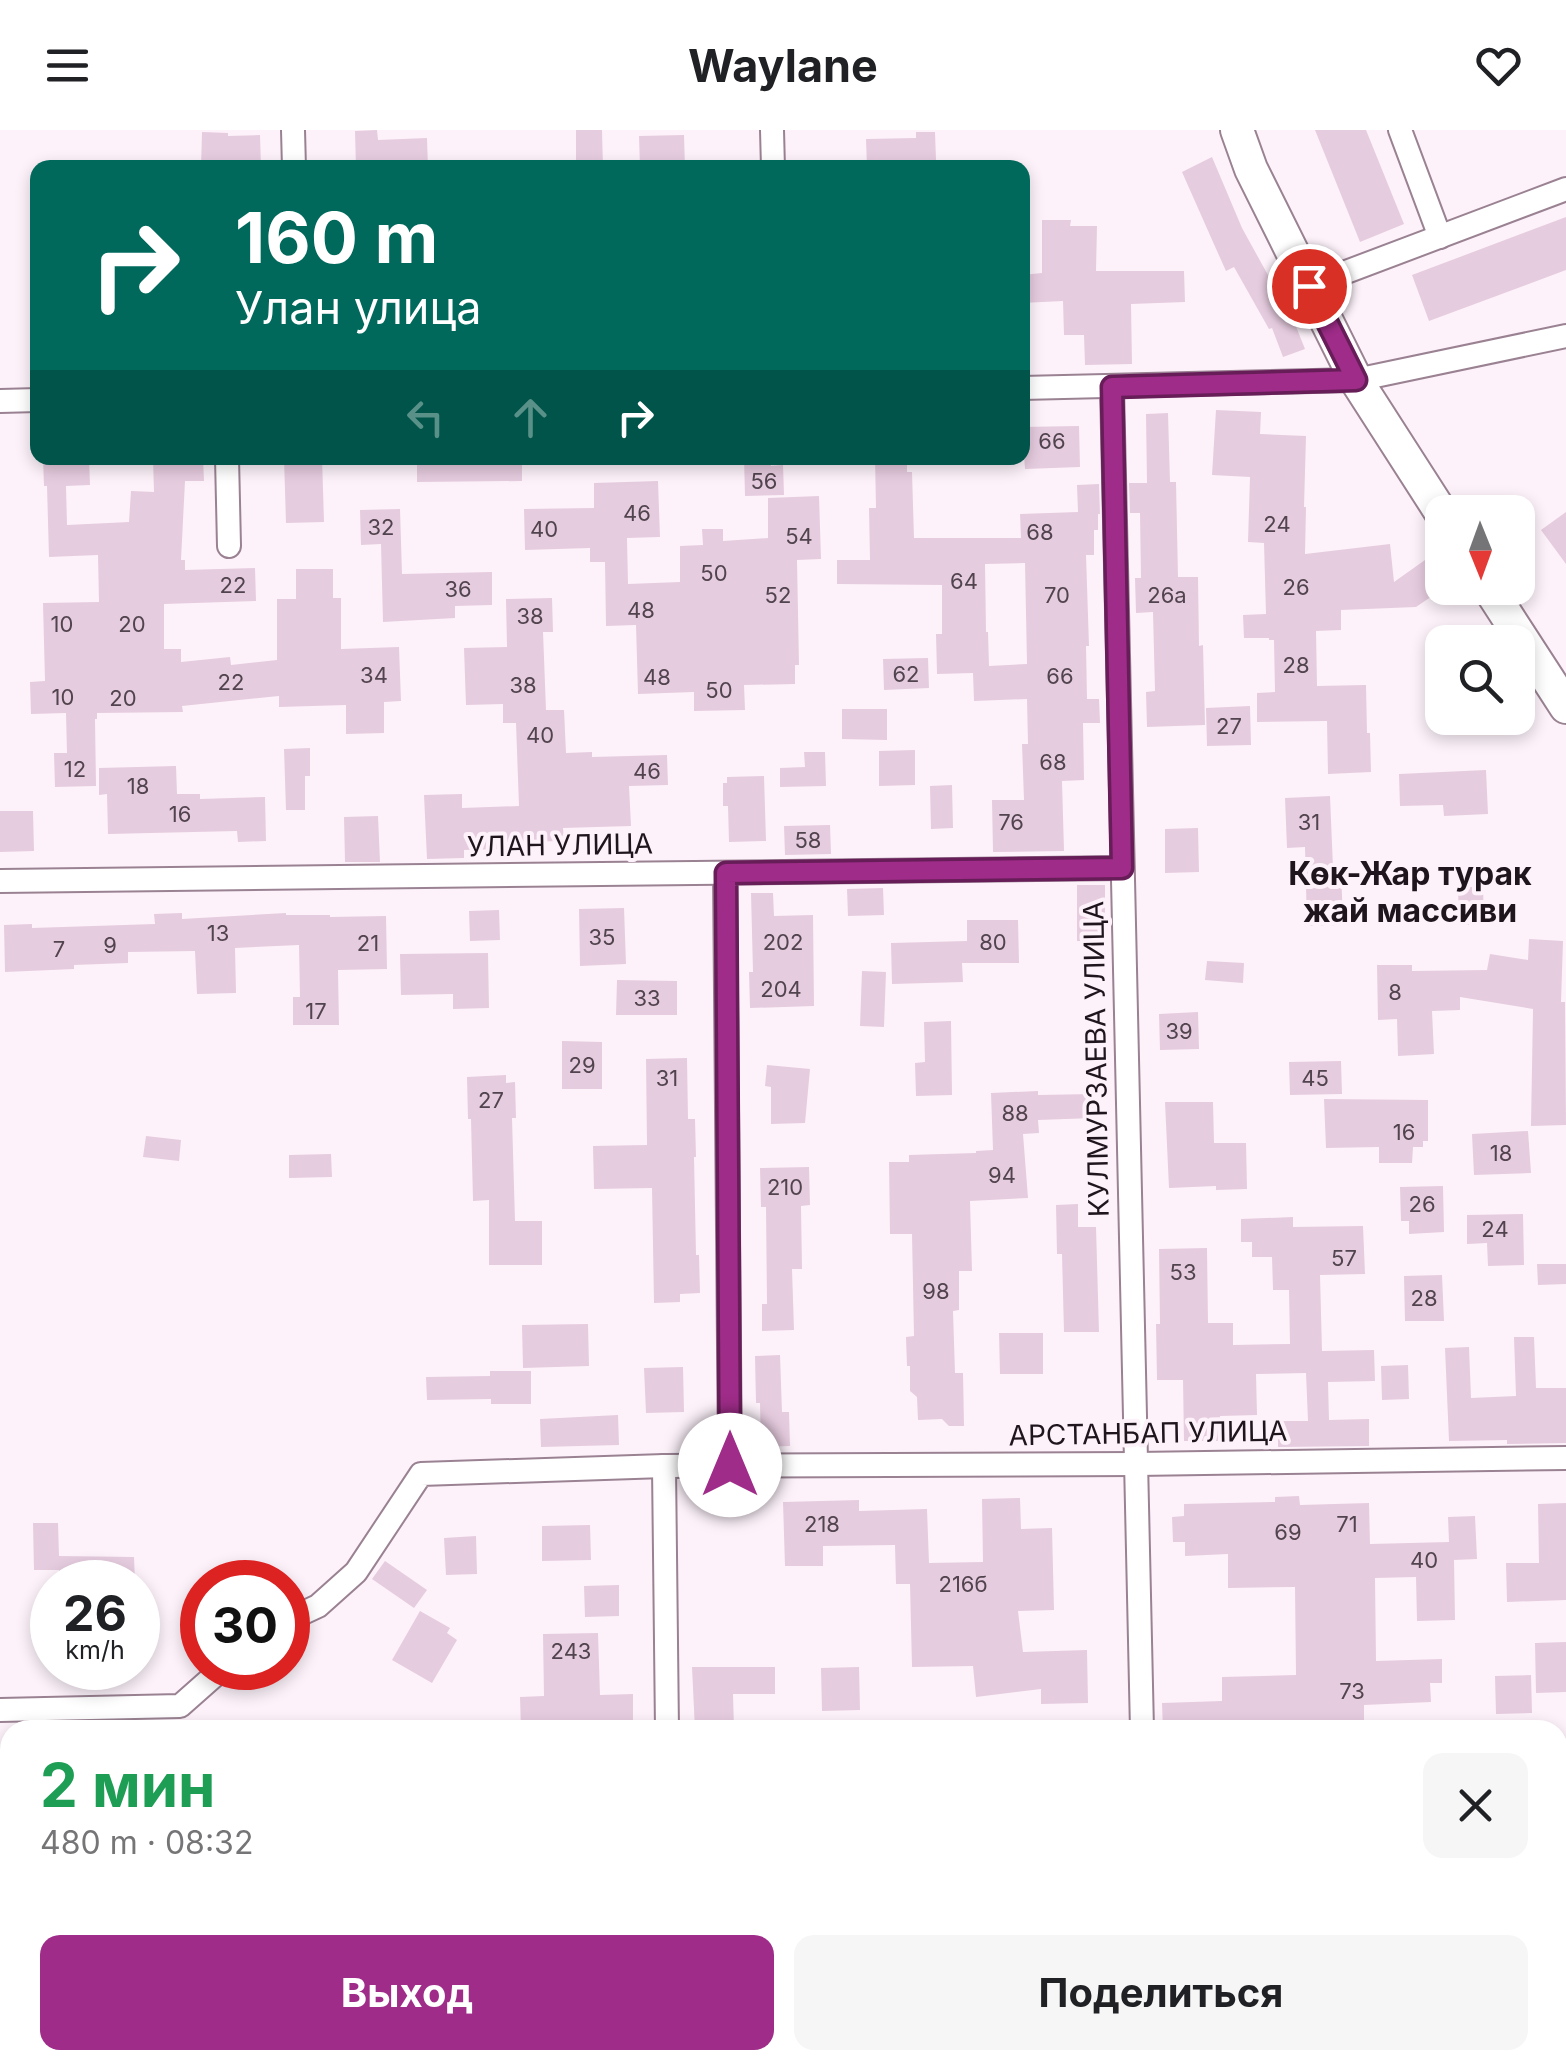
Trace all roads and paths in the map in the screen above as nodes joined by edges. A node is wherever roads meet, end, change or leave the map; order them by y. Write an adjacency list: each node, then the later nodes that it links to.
1 (293, 130): 5 (street)
2 (772, 130): 6 (street)
3 (1237, 130): 9 (street)
4 (1400, 130): 8 (street)
5 (294, 160)
6 (773, 160)
7 (1566, 189): 8 (street)
8 (1440, 237): 9 (street)
9 (1309, 286): 11 (street)
10 (1566, 336): 11 (street)
11 (1356, 380): 12 (street); 17 (street)
12 (1112, 387): 13 (street); 21 (street, КУЛМУРЗАЕВА УЛИЦА)
13 (1030, 388)
14 (30, 400): 15 (street)
15 (0, 401)
16 (227, 465): 18 (street)
17 (1430, 495)
18 (229, 546)
19 (1500, 605): 20 (street)
20 (1566, 707)
21 (1122, 868): 22 (street, УЛАН УЛИЦА); 25 (street, КУЛМУРЗАЕВА УЛИЦА)
22 (726, 873): 23 (street, УЛАН УЛИЦА); 26 (street)
23 (0, 881)
24 (1566, 1458): 25 (street, АРСТАНБАП УЛИЦА)
25 (1137, 1464): 26 (street, АРСТАНБАП УЛИЦА); 34 (street, КУЛМУРЗАЕВА УЛИЦА)
26 (730, 1465): 27 (street, АРСТАНБАП УЛИЦА)
27 (664, 1466): 28 (street, АРСТАНБАП УЛИЦА); 33 (street)
28 (310, 1610)
29 (198, 1690): 30 (street)
30 (180, 1706): 31 (street); 32 (street)
31 (0, 1710)
32 (181, 1720)
33 (668, 1720)
34 (1142, 1720)

